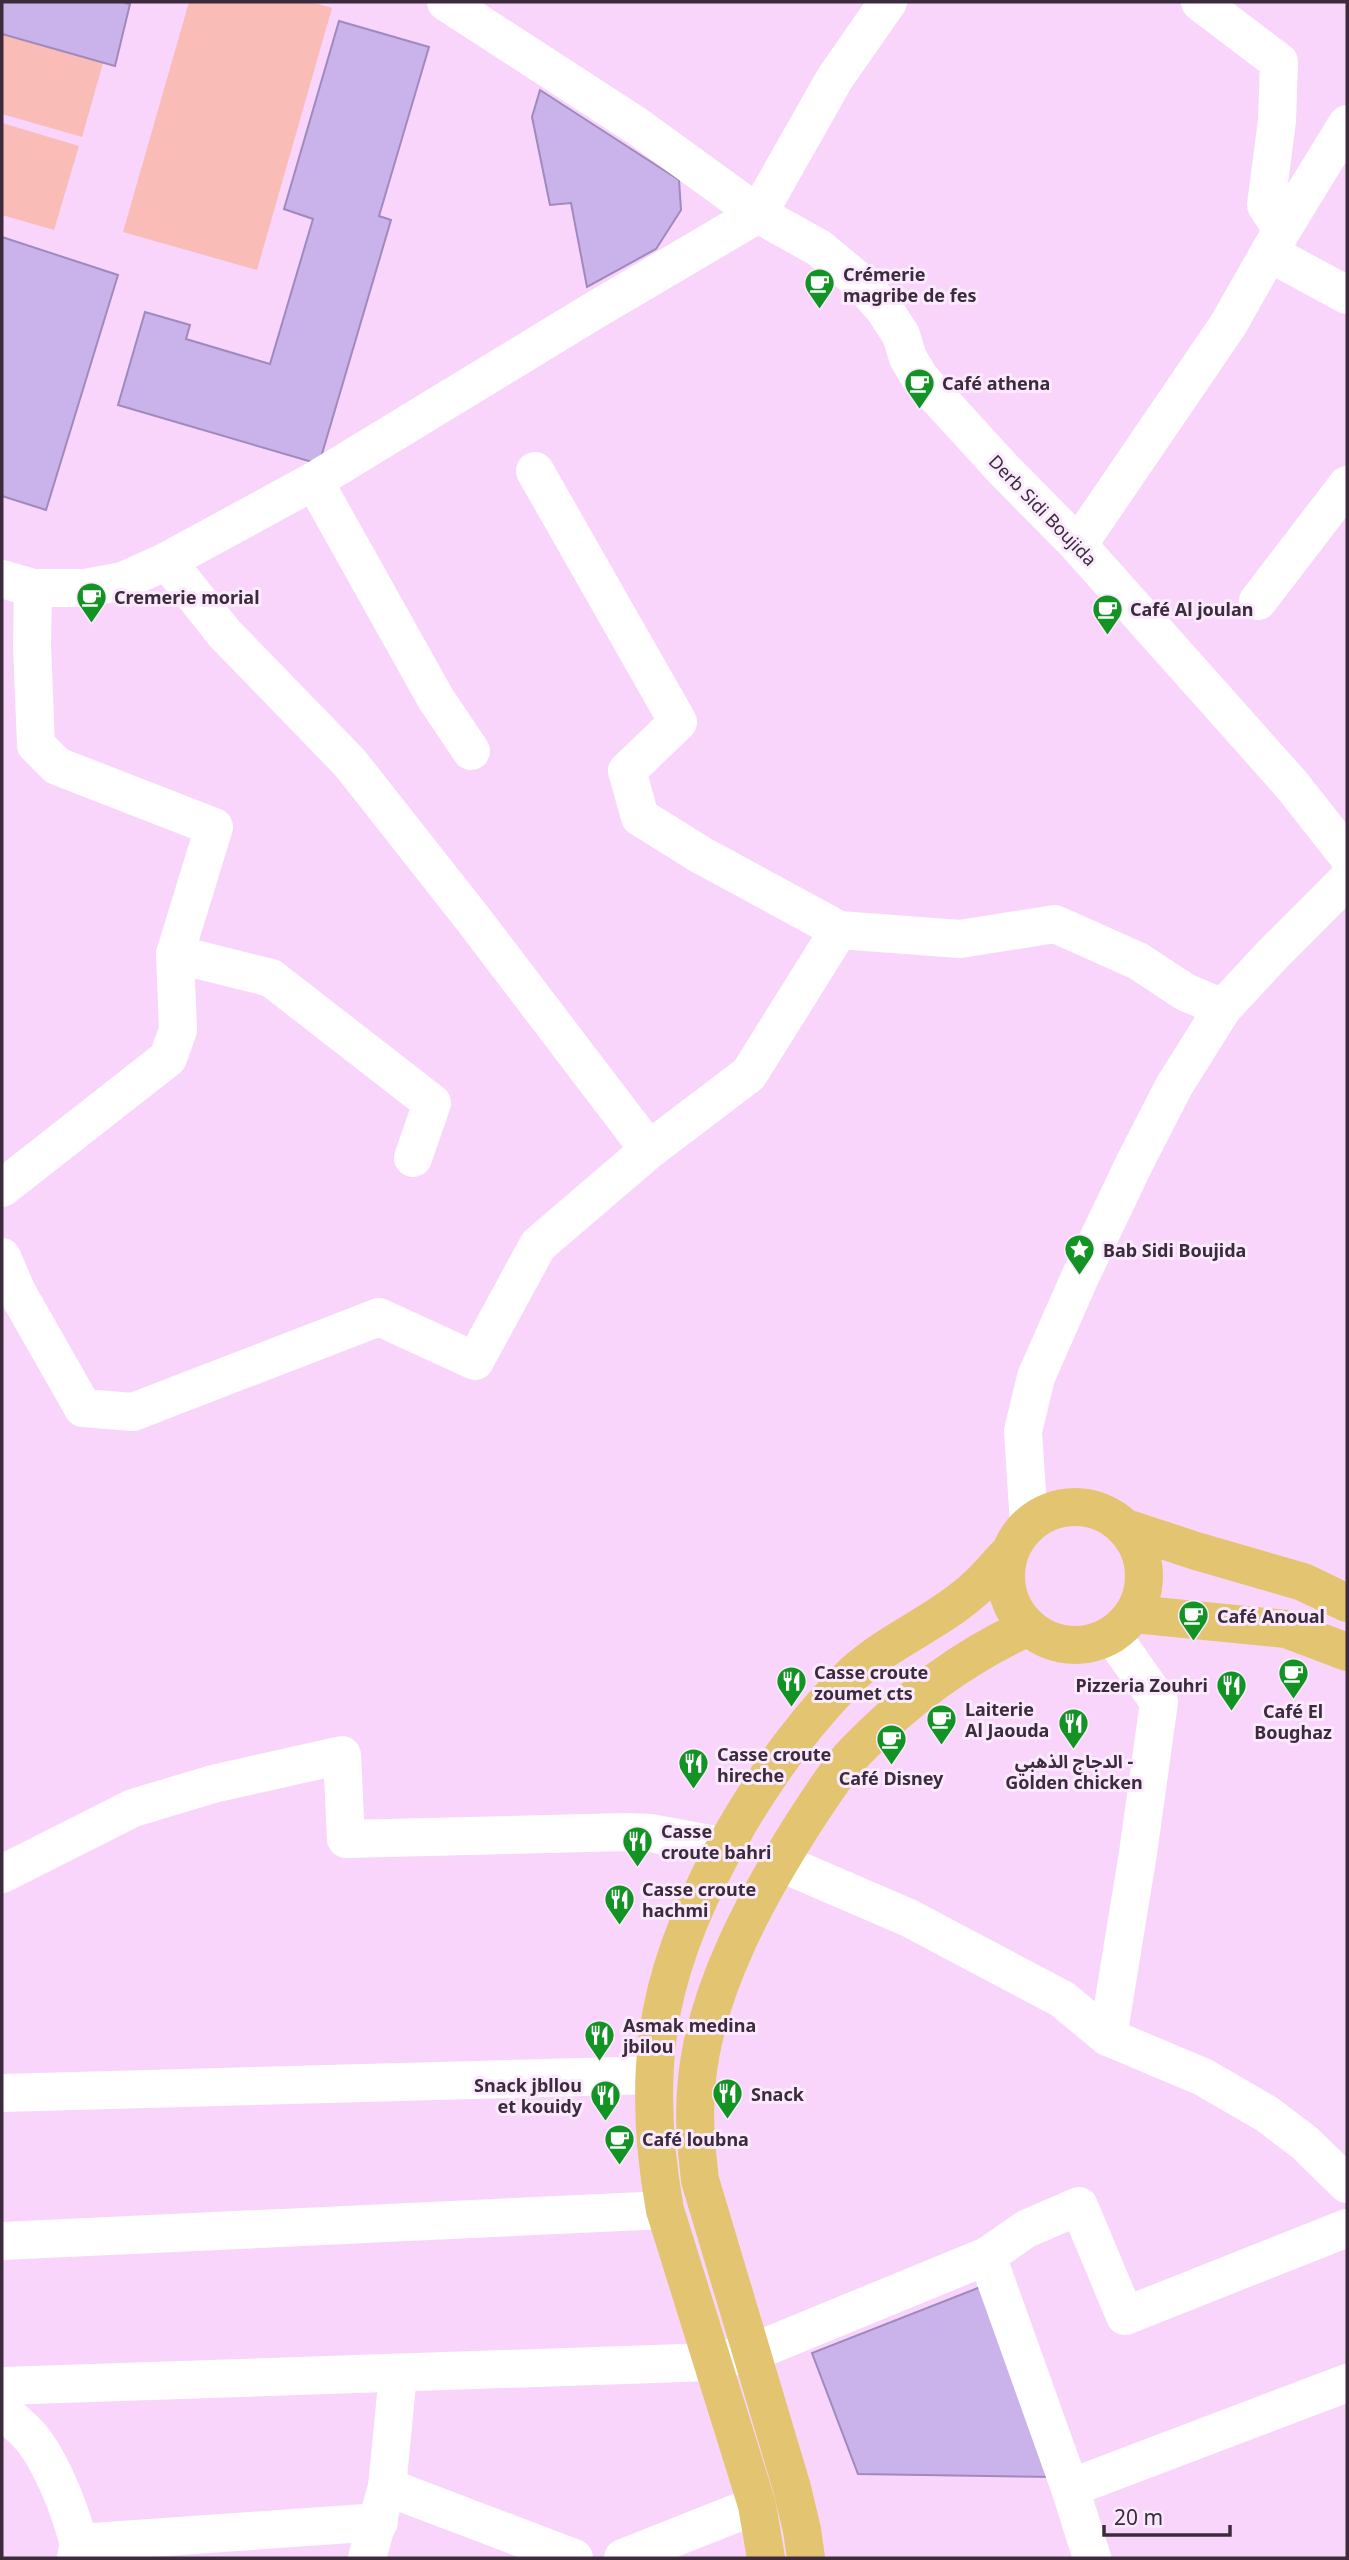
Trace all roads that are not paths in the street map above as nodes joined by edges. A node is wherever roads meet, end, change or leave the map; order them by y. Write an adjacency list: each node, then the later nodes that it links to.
1 (446, 2): 5 (street, Derb Sidi Boujida)
2 (888, 2): 5 (street)
3 (1200, 2): 6 (street)
4 (1347, 124): 6 (street)
5 (758, 214): 9 (street); 11 (street, Derb Sidi Boujida)
6 (1276, 241): 7 (street); 11 (street)
7 (1347, 295)
8 (536, 471): 18 (street)
9 (314, 481): 12 (street); 15 (street)
10 (1347, 485): 14 (street)
11 (1078, 545): 16 (street, Derb Sidi Boujida)
12 (167, 561): 13 (street); 21 (street)
13 (18, 583): 19 (street)
14 (1258, 601)
15 (471, 751)
16 (1347, 855)
17 (1347, 880): 20 (street)
18 (839, 930): 20 (street); 21 (street)
19 (176, 954): 22 (street); 23 (street)
20 (1223, 1008): 26 (street)
21 (649, 1150): 24 (street)
22 (413, 1158)
23 (2, 1188)
24 (2, 1258)
25 (1126, 1528): 26 (main road); 27 (main road); 28 (main road)
26 (1018, 1539): 29 (main road); 31 (main road)
27 (1347, 1603)
28 (1123, 1625): 29 (main road); 30 (main road); 34 (street)
29 (1027, 1628): 32 (main road)
30 (1347, 1652)
31 (726, 1847): 33 (street); 35 (main road)
32 (779, 1862): 34 (street); 42 (main road)
33 (2, 1874)
34 (1108, 2037): 37 (street)
35 (654, 2075): 36 (street); 38 (main road)
36 (2, 2093)
37 (1347, 2184)
38 (665, 2210): 40 (street); 43 (main road)
39 (1347, 2228): 41 (street)
40 (2, 2241)
41 (987, 2256): 42 (street); 48 (street)
42 (751, 2353): 43 (street); 56 (main road)
43 (712, 2362): 44 (street); 50 (main road)
44 (398, 2374): 46 (street); 49 (street)
45 (1347, 2383): 48 (street)
46 (2, 2386)
47 (2, 2411): 51 (street)
48 (1070, 2488): 57 (street)
49 (383, 2505): 51 (street); 52 (street); 53 (street)
50 (757, 2505): 54 (street); 55 (main road)
51 (79, 2553)
52 (367, 2558)
53 (574, 2558)
54 (623, 2558)
55 (766, 2558)
56 (806, 2558)
57 (1092, 2558)

